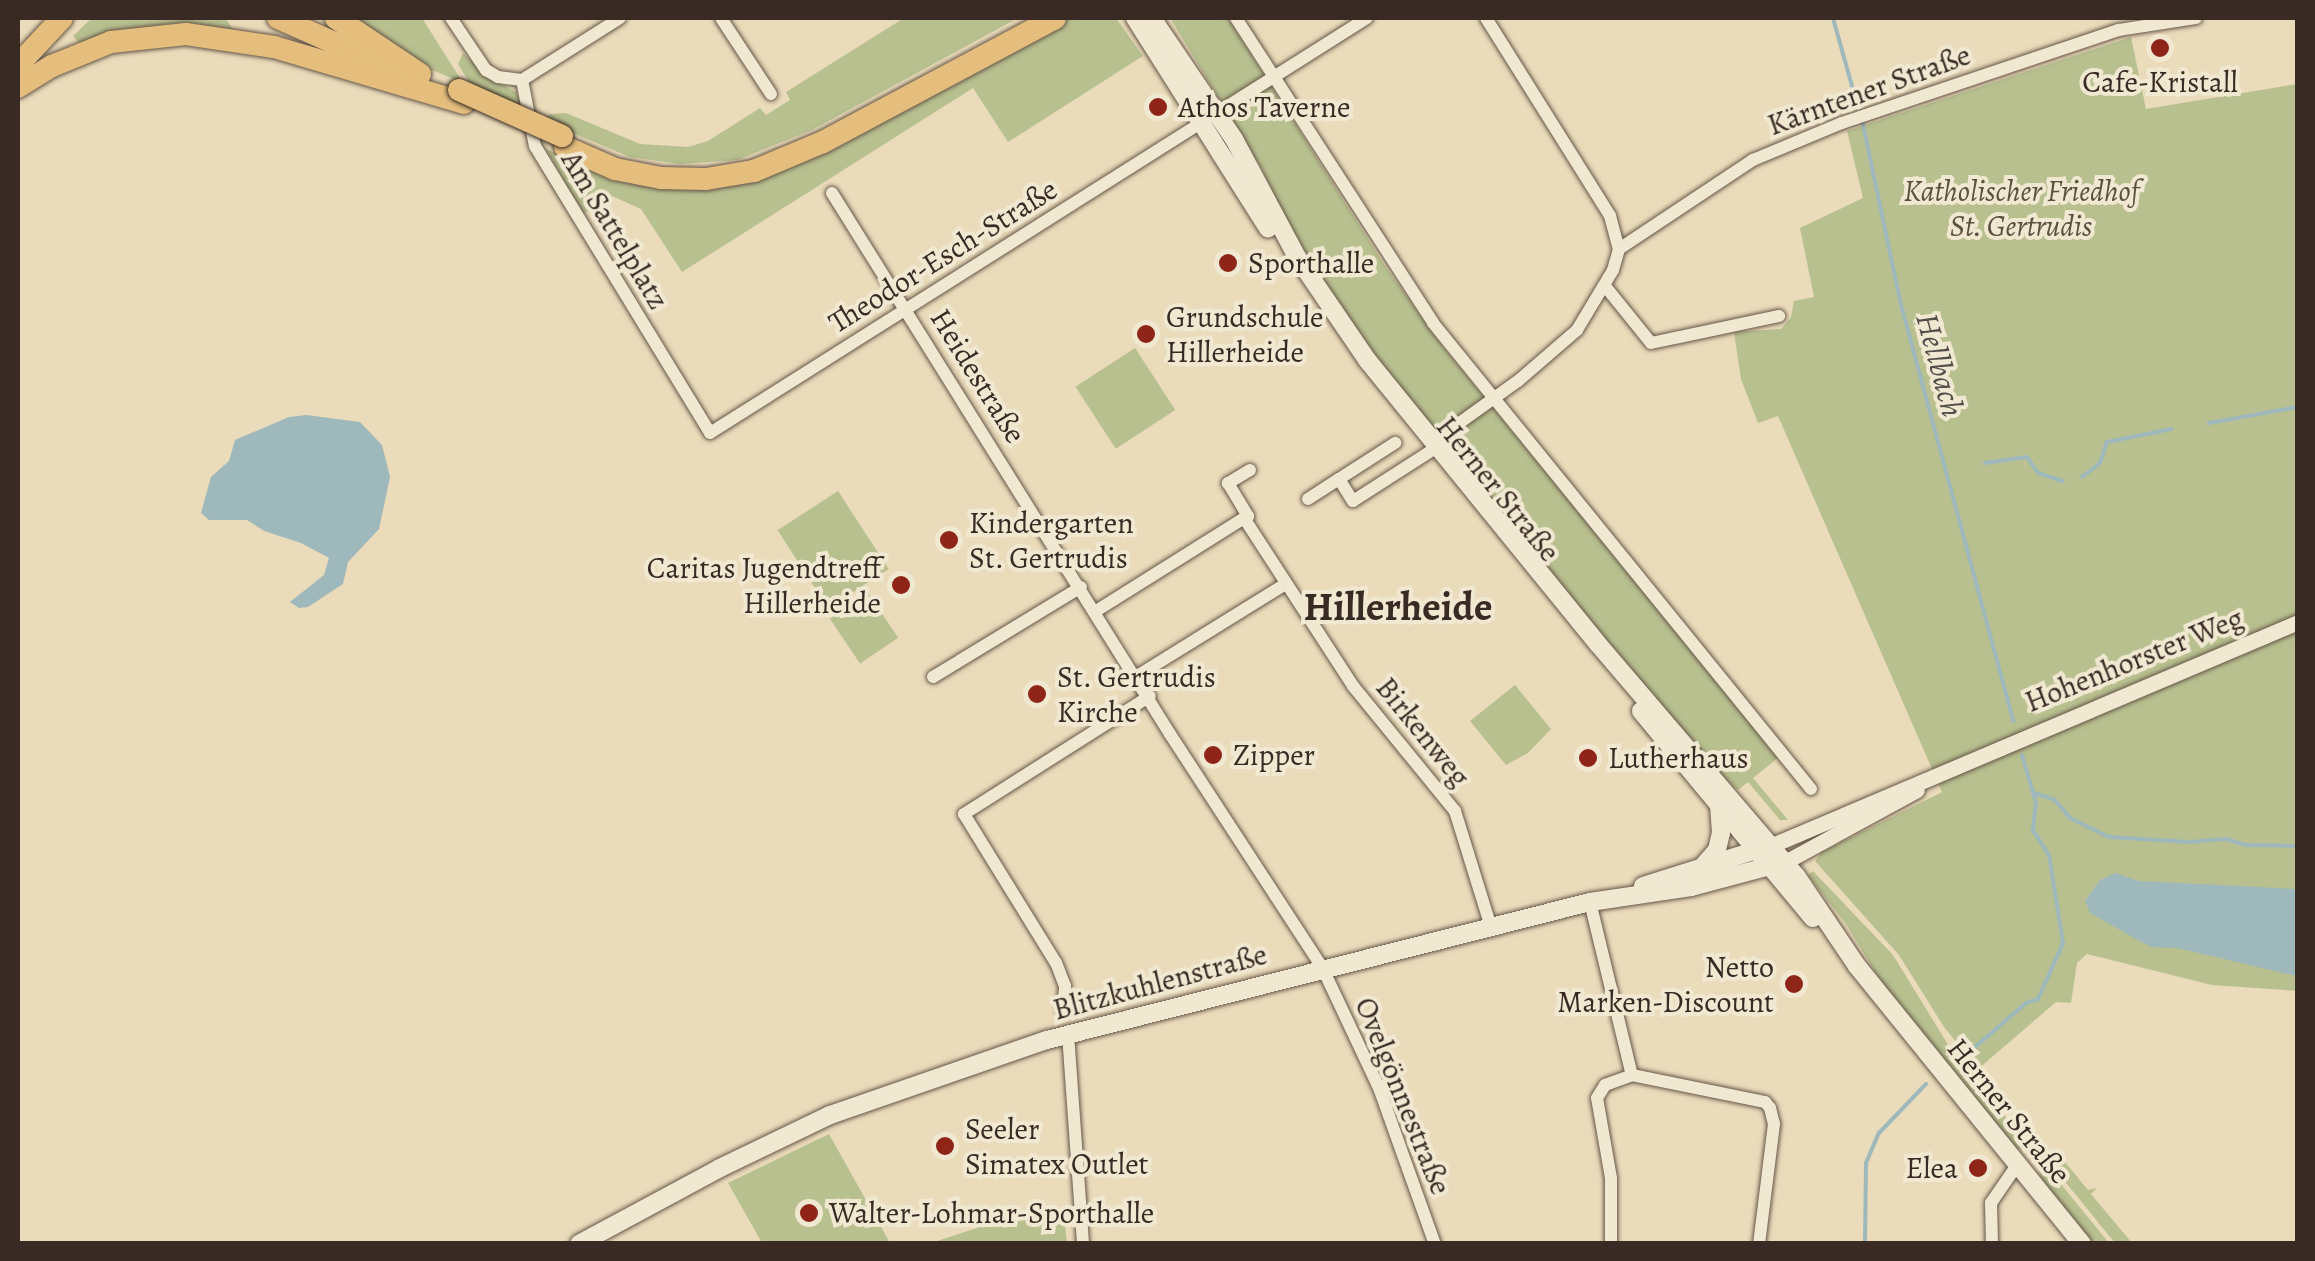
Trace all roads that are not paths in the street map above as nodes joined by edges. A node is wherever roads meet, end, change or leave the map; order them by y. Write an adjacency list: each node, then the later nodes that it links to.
1 (62, 18): 17 (highway)
2 (278, 18): 23 (highway)
3 (291, 18): 18 (highway)
4 (336, 18): 18 (highway)
5 (451, 18): 20 (street)
6 (620, 18): 20 (street)
7 (721, 18): 22 (street)
8 (1023, 18): 25 (highway)
9 (1055, 18): 25 (highway)
10 (1136, 18): 24 (main road, Herner Straße)
11 (1152, 18): 24 (main road, Herner Straße)
12 (1236, 18): 19 (street, Herner Straße)
13 (1367, 18): 19 (street, Theodor-Esch-Straße)
14 (1486, 18): 27 (street)
15 (2196, 18): 16 (street, Kärntener Straße)
16 (2116, 24): 27 (street, Kärntener Straße)
17 (18, 66)
18 (420, 74): 23 (highway)
19 (1274, 74): 24 (street, Theodor-Esch-Straße); 31 (street, Herner Straße)
20 (522, 80): 32 (street, Am Sattelplatz)
21 (18, 87): 23 (highway)
22 (771, 94)
23 (462, 96): 25 (highway)
24 (1209, 115): 29 (street, Theodor-Esch-Straße); 34 (main road, Herner Straße)
25 (564, 142)
26 (832, 193): 29 (street, Heidestraße)
27 (1619, 249): 28 (street)
28 (1605, 286): 30 (street); 31 (street)
29 (907, 310): 32 (street, Theodor-Esch-Straße); 40 (street, Heidestraße)
30 (1779, 316)
31 (1492, 399): 34 (street); 47 (street, Herner Straße)
32 (710, 433)
33 (1395, 443): 36 (street)
34 (1434, 446): 36 (street); 48 (main road, Herner Straße); 49 (main road, Herner Straße)
35 (1250, 470): 38 (street, Birkenweg)
36 (1339, 479): 37 (street)
37 (1308, 499)
38 (1244, 518): 39 (street, Birkenweg); 41 (street)
39 (1284, 585): 43 (street); 53 (street, Birkenweg)
40 (1082, 587): 41 (street, Heidestraße); 44 (street)
41 (1096, 610): 43 (street, Heidestraße)
42 (2298, 622): 46 (street, Hohenhorster Weg)
43 (1138, 676): 45 (street, Heidestraße)
44 (933, 677)
45 (1150, 696): 54 (street, Heidestraße); 55 (street)
46 (1992, 749): 49 (street, Hohenhorster Weg); 50 (street, Hohenhorster Weg)
47 (1811, 789)
48 (1719, 807): 49 (main road, Herner Straße); 51 (main road)
49 (1764, 848): 50 (main road, Herner Straße); 51 (main road)
50 (1778, 865): 52 (main road, Blitzkuhlenstraße); 58 (main road, Herner Straße)
51 (1701, 868): 52 (main road)
52 (1590, 902): 53 (main road, Blitzkuhlenstraße); 57 (street)
53 (1491, 926): 54 (main road, Blitzkuhlenstraße)
54 (1323, 968): 56 (main road, Blitzkuhlenstraße); 61 (street, Ovelgönnestraße)
55 (1062, 1011)
56 (1068, 1034): 59 (main road, Blitzkuhlenstraße); 60 (street)
57 (1632, 1075): 62 (street); 63 (street)
58 (2017, 1165): 64 (street); 65 (main road, Herner Straße)
59 (580, 1244)
60 (1083, 1244)
61 (1436, 1244)
62 (1611, 1244)
63 (1759, 1244)
64 (1992, 1244)
65 (2082, 1244)

